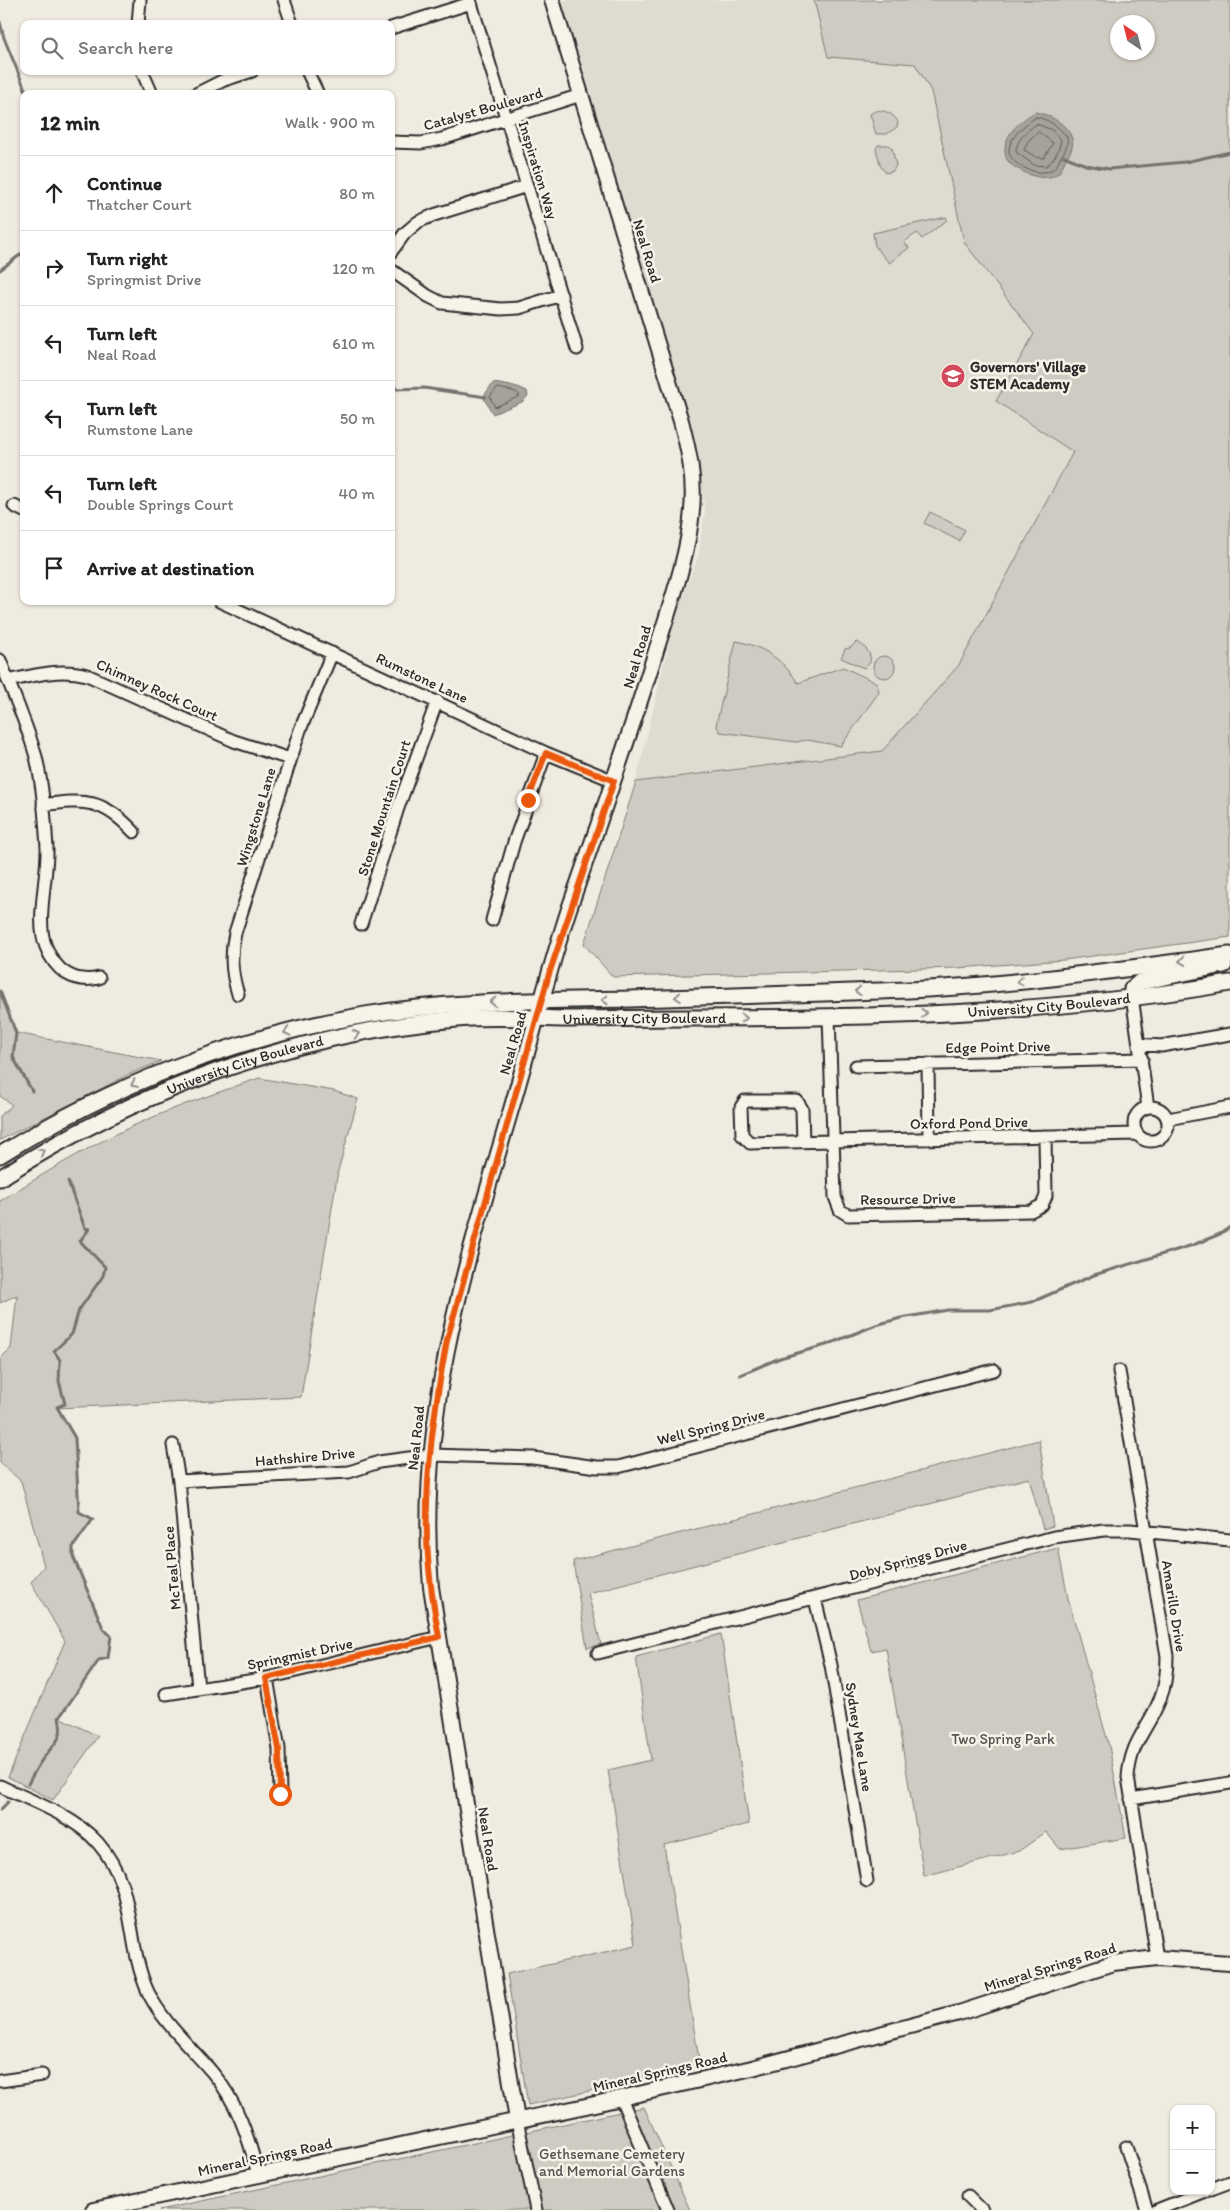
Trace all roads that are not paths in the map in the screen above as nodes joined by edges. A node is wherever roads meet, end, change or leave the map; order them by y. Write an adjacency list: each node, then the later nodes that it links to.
1 (140, 0): 5 (street)
2 (284, 0): 6 (street)
3 (552, 0): 14 (street, Neal Road)
4 (470, 2): 7 (street); 15 (street, Inspiration Way)
5 (138, 20)
6 (291, 20)
7 (395, 27)
8 (144, 75): 11 (street)
9 (240, 75): 12 (street)
10 (309, 75): 13 (street)
11 (150, 90)
12 (204, 90)
13 (316, 90)
14 (581, 95): 15 (street, Catalyst Boulevard); 29 (street, Neal Road)
15 (506, 119): 16 (street, Catalyst Boulevard); 17 (street, Inspiration Way)
16 (395, 142)
17 (527, 186): 18 (street); 20 (street, Inspiration Way)
18 (395, 247)
19 (395, 273): 20 (street)
20 (561, 295): 21 (street, Inspiration Way)
21 (577, 349)
22 (228, 605): 23 (street, Rumstone Lane)
23 (332, 653): 26 (street, Rumstone Lane); 28 (street, Wingstone Lane)
24 (0, 660): 25 (street)
25 (8, 681): 28 (street, Chimney Rock Court); 30 (street)
26 (437, 701): 27 (street, Rumstone Lane); 33 (street, Stone Mountain Court)
27 (546, 753): 29 (street, Rumstone Lane); 32 (street)
28 (290, 760): 38 (street, Wingstone Lane)
29 (614, 781): 40 (street, Neal Road)
30 (43, 805): 31 (street); 36 (street)
31 (134, 832)
32 (492, 920)
33 (361, 924)
34 (1230, 955): 40 (main road, University City Boulevard, one-way to 40)
35 (1230, 963): 39 (main road)
36 (99, 978)
37 (1230, 983): 39 (main road, University City Boulevard)
38 (238, 994)
39 (1132, 997): 41 (main road, University City Boulevard, one-way to 39); 44 (street)
40 (542, 1001): 42 (street, Neal Road); 56 (main road, University City Boulevard, one-way to 56)
41 (829, 1016): 42 (main road, University City Boulevard, one-way to 41); 54 (street, Resource Drive)
42 (537, 1018): 57 (main road, University City Boulevard, one-way to 42); 61 (street, Neal Road)
43 (1230, 1034): 44 (street)
44 (1138, 1044): 45 (street)
45 (1142, 1059): 46 (street, Edge Point Drive); 48 (street)
46 (928, 1064): 47 (street, Edge Point Drive); 53 (street)
47 (856, 1066)
48 (1148, 1107): 50 (street); 51 (street)
49 (1230, 1107): 50 (street)
50 (1168, 1119): 51 (street, Oxford Pond Drive)
51 (1136, 1134): 52 (street, Oxford Pond Drive)
52 (1045, 1136): 53 (street, Oxford Pond Drive); 54 (street, Resource Drive)
53 (929, 1139): 54 (street, Oxford Pond Drive)
54 (833, 1141): 55 (street, Oxford Pond Drive)
55 (803, 1142): 55 (street, Oxford Pond Drive)
56 (0, 1155)
57 (0, 1178)
58 (994, 1370): 61 (street, Well Spring Drive)
59 (1119, 1371): 63 (street, Amarillo Drive)
60 (174, 1445): 62 (street, McTeal Place)
61 (431, 1454): 62 (street, Hathshire Drive); 66 (street, Neal Road)
62 (179, 1482): 69 (street, McTeal Place)
63 (1146, 1532): 64 (street, Doby Springs Drive); 65 (street, Doby Springs Drive); 74 (street, Amarillo Drive)
64 (1230, 1540)
65 (815, 1599): 67 (street, Doby Springs Drive); 75 (street, Sydney Mae Lane)
66 (439, 1637): 68 (street, Springmist Drive); 81 (street, Neal Road)
67 (598, 1653)
68 (266, 1678): 69 (street, Springmist Drive); 73 (street)
69 (198, 1688): 70 (street, Springmist Drive)
70 (166, 1694)
71 (1230, 1782): 74 (street)
72 (0, 1786): 83 (street)
73 (280, 1794)
74 (1131, 1799): 76 (street, Amarillo Drive)
75 (867, 1881)
76 (1157, 1958): 77 (street, Mineral Springs Road); 80 (street, Mineral Springs Road)
77 (1230, 1963)
78 (42, 2074): 79 (street)
79 (0, 2081)
80 (621, 2098): 81 (street, Mineral Springs Road); 90 (street)
81 (517, 2120): 83 (street, Mineral Springs Road); 89 (street)
82 (1126, 2147): 92 (street)
83 (258, 2175): 88 (street, Mineral Springs Road)
84 (1230, 2182): 85 (street)
85 (1215, 2188)
86 (1195, 2195): 93 (street)
87 (968, 2196): 91 (street)
88 (93, 2210)
89 (536, 2210)
90 (668, 2210)
91 (982, 2210)
92 (1147, 2210)
93 (1157, 2210)

